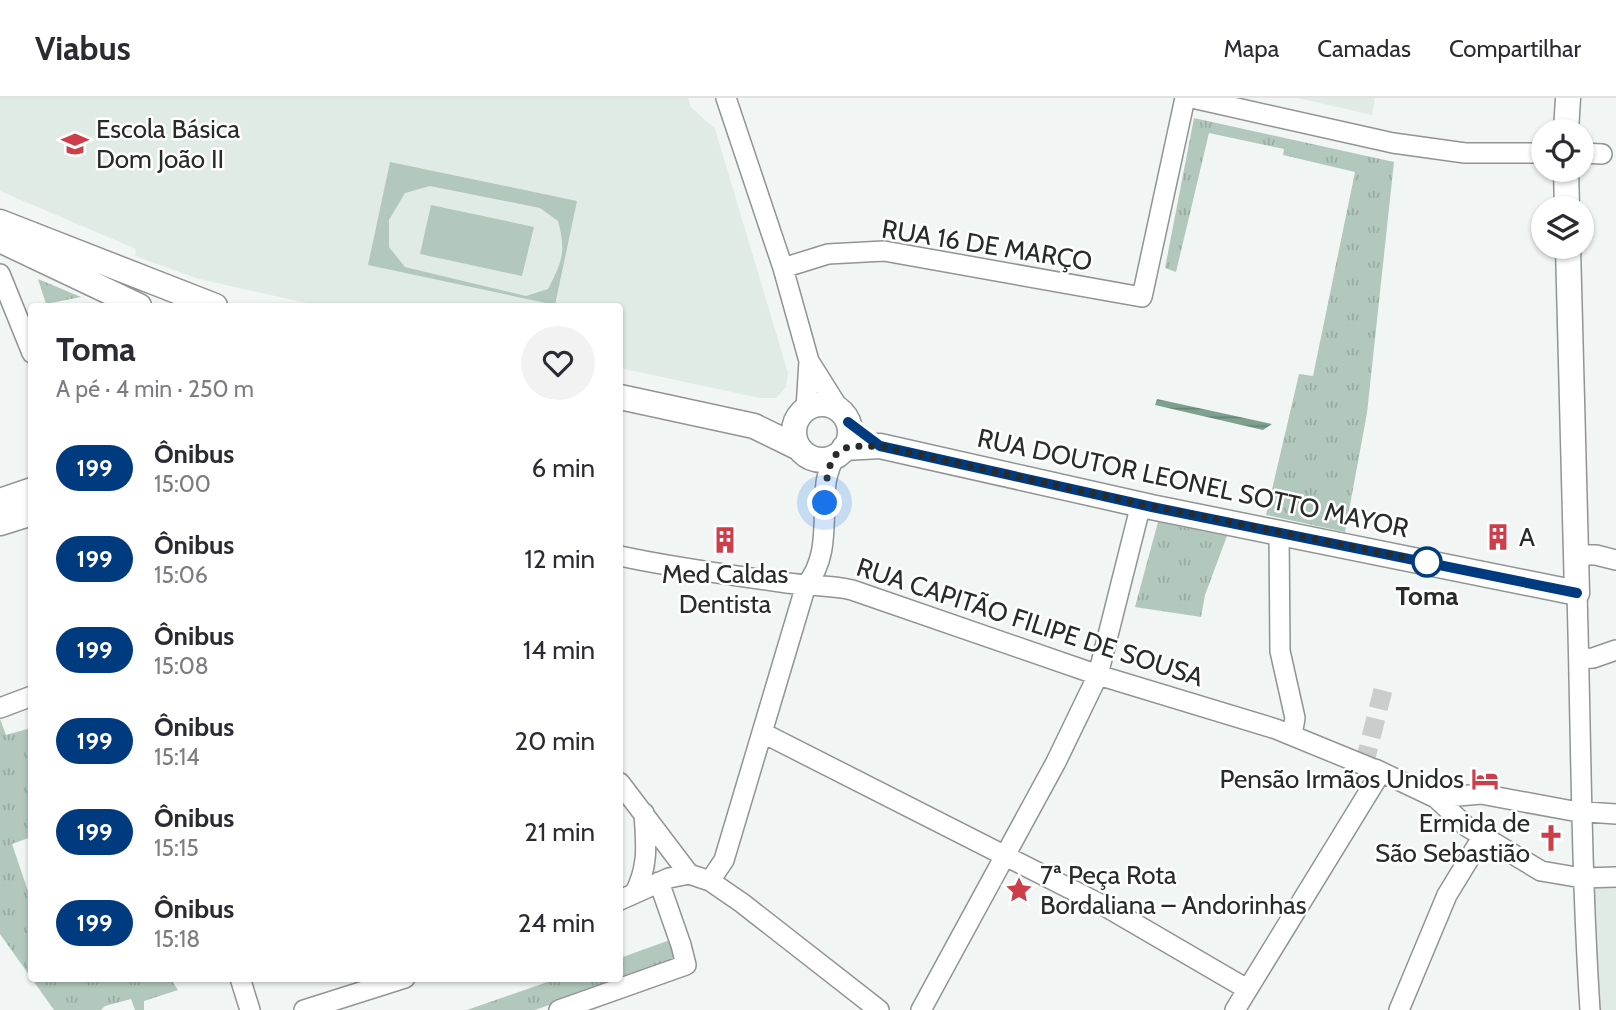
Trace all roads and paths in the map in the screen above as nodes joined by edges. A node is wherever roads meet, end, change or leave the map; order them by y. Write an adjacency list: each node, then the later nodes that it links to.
1 (726, 98): 10 (street)
2 (1185, 98): 10 (street, RUA 16 DE MARÇO)
3 (1192, 98): 6 (street)
4 (1568, 98): 5 (main road)
5 (1567, 119)
6 (1531, 153)
7 (0, 222): 13 (main road)
8 (0, 240): 12 (main road)
9 (1568, 259): 28 (main road)
10 (783, 268): 15 (street)
11 (0, 274): 14 (street)
12 (133, 303)
13 (207, 303)
14 (28, 340)
15 (809, 361): 17 (street); 18 (street)
16 (623, 398): 19 (main road, RUA DOUTOR LEONEL SOTTO MAYOR)
17 (803, 411): 18 (main road); 19 (main road, RUA DOUTOR LEONEL SOTTO MAYOR); 21 (main road)
18 (844, 417): 20 (main road, RUA DOUTOR LEONEL SOTTO MAYOR); 21 (main road)
19 (754, 426): 21 (main road, RUA DOUTOR LEONEL SOTTO MAYOR)
20 (880, 446): 21 (main road, RUA DOUTOR LEONEL SOTTO MAYOR); 24 (main road, RUA DOUTOR LEONEL SOTTO MAYOR)
21 (824, 458): 31 (street)
22 (28, 491): 23 (main road)
23 (0, 500)
24 (1141, 504): 27 (main road, RUA DOUTOR LEONEL SOTTO MAYOR); 35 (street)
25 (28, 514): 26 (main road)
26 (0, 523)
27 (1279, 532): 32 (main road, RUA DOUTOR LEONEL SOTTO MAYOR); 39 (street)
28 (1577, 555): 30 (street); 32 (main road)
29 (623, 557): 31 (street, RUA CAPITÃO FILIPE DE SOUSA)
30 (1616, 560)
31 (806, 585): 35 (street, RUA CAPITÃO FILIPE DE SOUSA); 38 (street)
32 (1577, 593): 34 (street)
33 (1616, 650): 34 (street)
34 (1579, 659): 43 (street)
35 (1098, 675): 39 (street, RUA CAPITÃO FILIPE DE SOUSA); 47 (street)
36 (28, 698): 37 (street)
37 (0, 708)
38 (763, 733): 47 (street); 51 (street)
39 (1292, 735): 40 (street, RUA CAPITÃO FILIPE DE SOUSA)
40 (1378, 770): 42 (street, RUA CAPITÃO FILIPE DE SOUSA); 57 (street)
41 (623, 787): 44 (street)
42 (1436, 798): 43 (street); 46 (street)
43 (1583, 811): 45 (street); 50 (street)
44 (644, 812): 48 (street); 53 (street)
45 (1616, 814)
46 (1483, 836): 50 (street); 64 (street)
47 (1005, 855): 57 (street); 62 (street)
48 (689, 874): 51 (street); 52 (street)
49 (1616, 877): 50 (street)
50 (1582, 878): 65 (street)
51 (710, 881): 61 (street)
52 (659, 882): 53 (street); 60 (street)
53 (627, 897)
54 (241, 982): 58 (street)
55 (381, 982): 56 (street)
56 (363, 985): 59 (street)
57 (1247, 989): 63 (street)
58 (250, 1010)
59 (304, 1010)
60 (559, 1010)
61 (879, 1010)
62 (922, 1010)
63 (1235, 1010)
64 (1399, 1010)
65 (1590, 1010)

